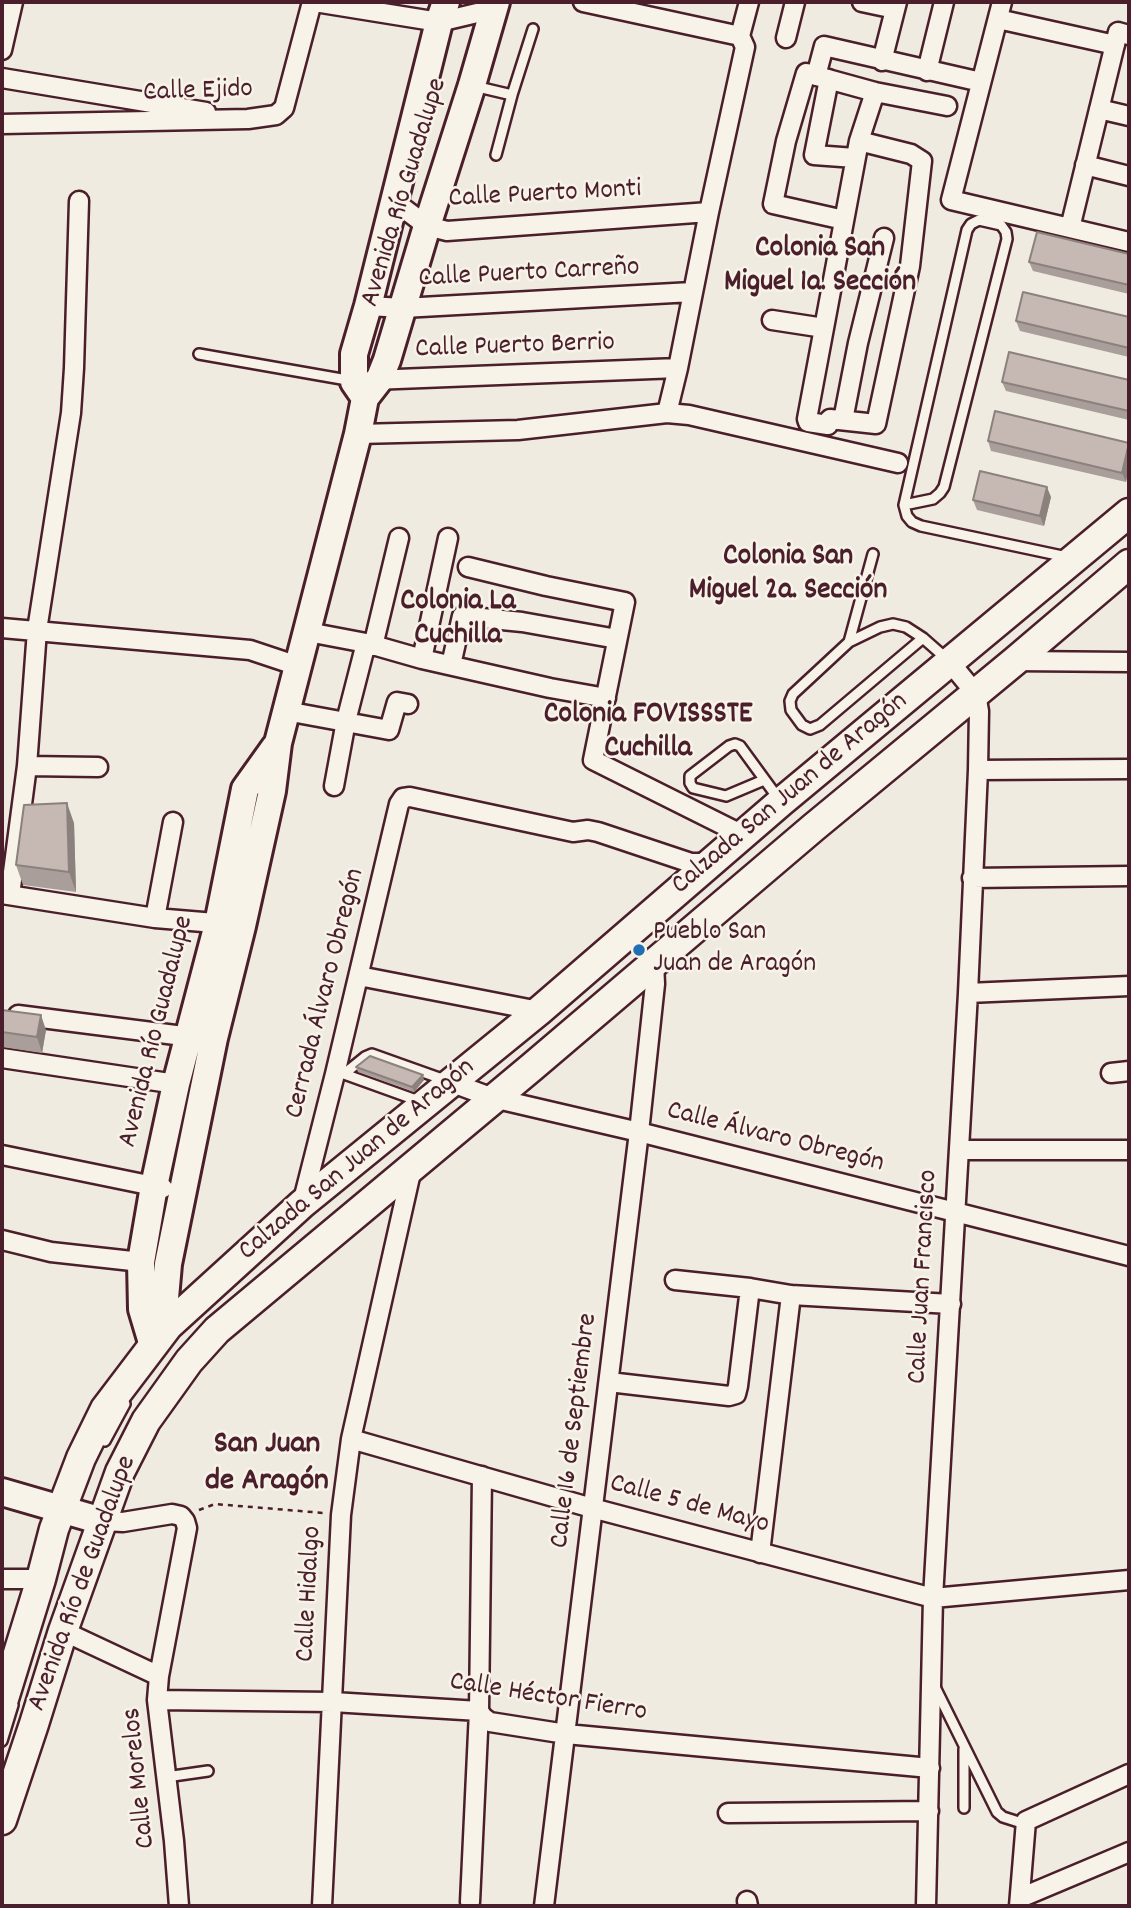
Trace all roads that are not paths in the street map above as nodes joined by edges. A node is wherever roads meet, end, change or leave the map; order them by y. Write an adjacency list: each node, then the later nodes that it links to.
1 (13, 2): 19 (street)
2 (313, 2): 9 (street); 31 (street, Calle Ejido)
3 (583, 2): 8 (street)
4 (749, 2): 18 (street)
5 (795, 2): 17 (street)
6 (862, 2): 11 (street)
7 (944, 2): 21 (street)
8 (604, 4): 12 (street)
9 (358, 5): 14 (street)
10 (495, 5): 14 (street); 25 (street, Avenida Río Guadalupe)
11 (896, 5): 20 (street)
12 (652, 9): 18 (street)
13 (1000, 10): 16 (street); 24 (street)
14 (443, 12): 38 (street, Avenida Río Guadalupe)
15 (533, 29): 27 (lane)
16 (1121, 37): 28 (street)
17 (786, 38)
18 (743, 42): 39 (street)
19 (2, 50)
20 (882, 61): 21 (street); 22 (street)
21 (927, 71): 24 (street)
22 (817, 76): 26 (street); 33 (street); 40 (street)
23 (2, 78): 31 (street)
24 (981, 82): 42 (street)
25 (472, 85): 27 (lane); 41 (street, Avenida Río Guadalupe)
26 (875, 92): 29 (street); 33 (street)
27 (512, 94): 34 (lane)
28 (1099, 109): 30 (street); 35 (street)
29 (936, 110)
30 (1129, 116)
31 (248, 119): 32 (street, Calle Ejido)
32 (2, 124)
33 (857, 149): 40 (street); 54 (street)
34 (496, 155)
35 (1085, 165): 36 (street); 42 (street)
36 (1129, 176)
37 (79, 201): 67 (street)
38 (394, 201): 41 (street, Calle Puerto Monti); 46 (street, Avenida Río Guadalupe)
39 (709, 212): 41 (street, Calle Puerto Monti); 45 (street)
40 (844, 220): 49 (street)
41 (426, 226): 47 (street, Avenida Río Guadalupe)
42 (1070, 228): 44 (street)
43 (884, 239): 54 (street)
44 (1129, 242)
45 (692, 292): 47 (street, Calle Puerto Carreño); 51 (street)
46 (368, 306): 47 (street, Calle Puerto Carreño); 52 (street, Avenida Río Guadalupe)
47 (403, 308): 52 (street, Avenida Río Guadalupe)
48 (772, 320): 49 (street)
49 (824, 328): 54 (street)
50 (199, 354): 52 (lane)
51 (678, 368): 52 (street, Calle Puerto Berrio); 53 (street)
52 (366, 387): 55 (street, Avenida Río Guadalupe)
53 (667, 413): 55 (street); 56 (street)
54 (843, 420)
55 (358, 434): 68 (street, Avenida Río Guadalupe)
56 (898, 463)
57 (904, 505): 57 (lane); 63 (lane)
58 (1129, 513): 63 (main road, Calzada San Juan de Aragón)
59 (399, 538): 72 (street)
60 (448, 538): 73 (street)
61 (873, 554): 71 (lane)
62 (1129, 554): 75 (lane)
63 (1073, 559): 78 (main road, Calzada San Juan de Aragón)
64 (1129, 564): 75 (main road, Calzada San Juan de Aragón)
65 (468, 567): 70 (street)
66 (2, 628): 67 (street)
67 (37, 631): 77 (street); 83 (street)
68 (308, 632): 72 (street); 77 (street, Avenida Río Guadalupe)
69 (923, 638): 71 (lane); 71 (lane); 78 (lane)
70 (617, 639): 76 (street); 79 (street)
71 (849, 642)
72 (369, 645): 73 (street); 82 (street)
73 (422, 659): 76 (street)
74 (1129, 662): 75 (street)
75 (1005, 663): 78 (main road, Calzada San Juan de Aragón)
76 (451, 665): 79 (street)
77 (298, 666): 81 (street, Avenida Río Guadalupe)
78 (962, 678): 86 (street, Calle Juan Francisco); 88 (main road, Calzada San Juan de Aragón); 98 (main road, Calzada San Juan de Aragón)
79 (606, 698): 90 (street)
80 (408, 704): 82 (street)
81 (286, 711): 82 (street); 97 (street, Avenida Río Guadalupe)
82 (346, 721): 87 (street)
83 (27, 765): 84 (street); 94 (street)
84 (98, 766)
85 (1129, 769): 86 (street)
86 (978, 770): 93 (street, Calle Juan Francisco)
87 (334, 786)
88 (772, 791): 88 (lane); 90 (main road, Calzada San Juan de Aragón)
89 (173, 822): 95 (street)
90 (743, 835): 91 (main road, Calzada San Juan de Aragón)
91 (709, 863): 99 (street, Cerrada Álvaro Obregón); 102 (main road, Calzada San Juan de Aragón)
92 (1129, 876): 93 (street)
93 (972, 878): 101 (street, Calle Juan Francisco)
94 (6, 895): 95 (street)
95 (155, 918): 97 (street)
96 (661, 919): 108 (lane)
97 (230, 925): 104 (street, Avenida Río Guadalupe)
98 (649, 958): 108 (main road, Calzada San Juan de Aragón); 109 (street, Calle 16 de Septiembre)
99 (359, 976): 102 (street); 106 (street, Cerrada Álvaro Obregón)
100 (1129, 986): 101 (street)
101 (968, 992): 110 (street, Calle Juan Francisco)
102 (539, 1011): 108 (main road, Calzada San Juan de Aragón)
103 (8, 1014): 104 (street)
104 (201, 1038): 107 (street, Avenida Río Guadalupe); 115 (street, Avenida Río Guadalupe)
105 (2, 1058): 107 (street)
106 (340, 1074): 108 (lane); 108 (lane); 116 (street, Cerrada Álvaro Obregón)
107 (176, 1084): 114 (street, Avenida Río Guadalupe)
108 (465, 1094): 109 (street, Calle Álvaro Obregón); 113 (main road, Calzada San Juan de Aragón); 116 (main road, Calzada San Juan de Aragón)
109 (639, 1132): 117 (street, Calle Álvaro Obregón); 129 (street, Calle 16 de Septiembre)
110 (959, 1150): 111 (street); 117 (street, Calle Juan Francisco)
111 (1129, 1150)
112 (2, 1155): 114 (street)
113 (413, 1165): 126 (main road, Calzada San Juan de Aragón); 131 (street, Calle Hidalgo)
114 (153, 1186): 115 (street); 120 (street, Avenida Río Guadalupe)
115 (183, 1194): 127 (street, Avenida Río Guadalupe)
116 (302, 1204): 127 (main road, Calzada San Juan de Aragón)
117 (956, 1211): 119 (street, Calle Álvaro Obregón); 125 (street, Calle Juan Francisco)
118 (2, 1240): 120 (street)
119 (1129, 1256)
120 (141, 1262): 127 (street, Avenida Río Guadalupe)
121 (253, 1262): 127 (lane)
122 (675, 1280): 123 (street)
123 (750, 1289): 124 (street); 129 (street)
124 (790, 1295): 125 (street); 137 (street)
125 (951, 1304): 141 (street, Calle Juan Francisco)
126 (217, 1330): 136 (main road, Avenida Río de Guadalupe)
127 (164, 1340): 128 (lane); 136 (main road, Avenida Río de Guadalupe)
128 (137, 1382)
129 (608, 1382): 135 (street, Calle 16 de Septiembre)
130 (131, 1394): 132 (lane)
131 (351, 1439): 133 (street, Calle 5 de Mayo); 146 (street, Calle Hidalgo)
132 (99, 1450)
133 (482, 1476): 135 (street, Calle 5 de Mayo); 148 (street)
134 (2, 1492): 136 (street)
135 (592, 1508): 137 (street, Calle 5 de Mayo); 150 (street, Calle 16 de Septiembre)
136 (82, 1515): 139 (main road, Avenida Río de Guadalupe); 142 (main road, Avenida Río de Guadalupe); 143 (street, Calle Morelos)
137 (760, 1553): 141 (street, Calle 5 de Mayo)
138 (2, 1579): 139 (street)
139 (41, 1579): 147 (main road, Avenida Río de Guadalupe)
140 (1129, 1580): 141 (street, Calle 5 de Mayo)
141 (933, 1598): 144 (street, Calle Juan Francisco)
142 (63, 1631): 143 (street); 161 (main road, Avenida Río de Guadalupe)
143 (159, 1676): 145 (street, Calle Morelos)
144 (932, 1682): 152 (lane); 153 (street, Calle Juan Francisco)
145 (157, 1700): 146 (street, Calle Héctor Fierro); 156 (street, Calle Morelos)
146 (333, 1702): 148 (street, Calle Héctor Fierro); 167 (street, Calle Hidalgo)
147 (8, 1703): 151 (lane)
148 (479, 1712): 150 (street, Calle Héctor Fierro); 164 (street)
149 (20, 1733): 157 (lane)
150 (566, 1734): 153 (street, Calle Héctor Fierro); 168 (street, Calle 16 de Septiembre)
151 (2, 1741)
152 (964, 1748): 158 (lane); 162 (lane)
153 (930, 1769): 159 (street, Calle Juan Francisco)
154 (208, 1771): 156 (lane)
155 (1129, 1774): 162 (street)
156 (166, 1776): 166 (street, Calle Morelos)
157 (2, 1793)
158 (964, 1808)
159 (929, 1811): 160 (street); 169 (street, Calle Juan Francisco)
160 (728, 1813)
161 (2, 1819)
162 (1025, 1823): 165 (street)
163 (1129, 1852): 165 (street)
164 (470, 1902)
165 (1020, 1902)
166 (179, 1906)
167 (322, 1906)
168 (544, 1906)
169 (926, 1906)

